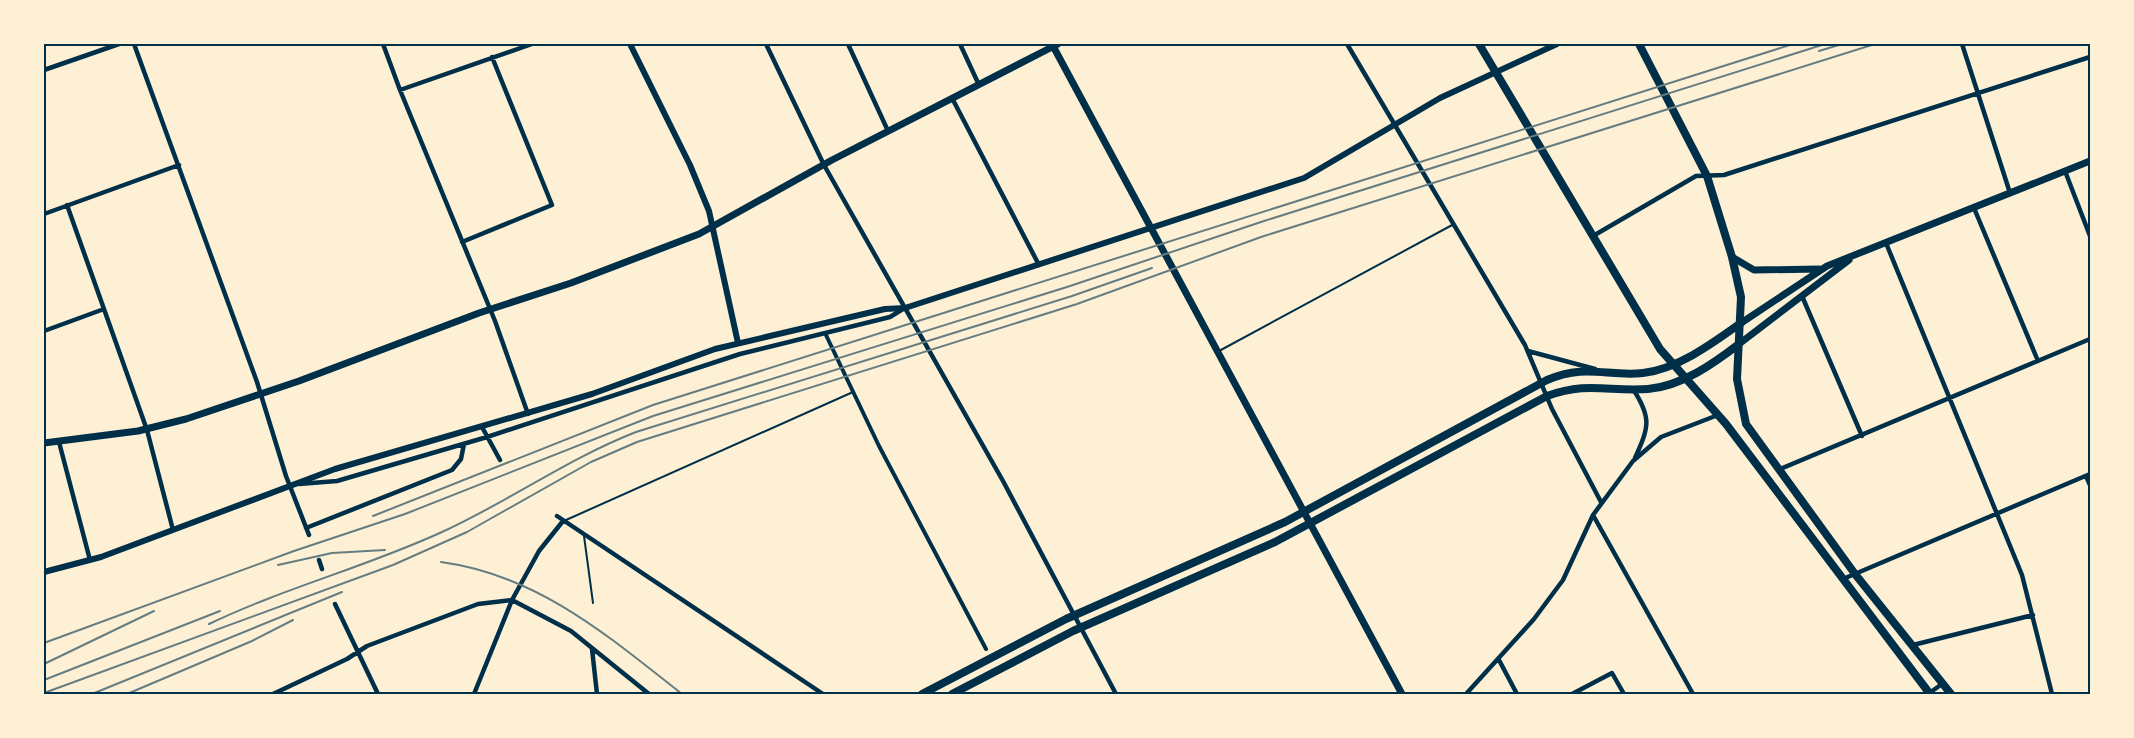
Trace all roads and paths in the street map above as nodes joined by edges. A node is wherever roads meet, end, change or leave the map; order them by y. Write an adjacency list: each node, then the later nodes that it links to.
1 (119, 44): 17 (street)
2 (134, 44): 26 (street)
3 (383, 44): 20 (street)
4 (532, 44): 15 (street)
5 (630, 44): 35 (street)
6 (766, 44): 27 (street)
7 (848, 44): 24 (street)
8 (960, 44): 19 (street)
9 (1347, 44): 23 (street)
10 (1479, 44): 18 (main road)
11 (1557, 44): 18 (street)
12 (1639, 44): 29 (main road)
13 (1962, 44): 21 (street)
14 (1055, 45): 19 (main road); 36 (main road)
15 (492, 57): 20 (street); 39 (street)
16 (2091, 57): 21 (street)
17 (44, 70)
18 (1495, 71): 23 (street); 37 (main road)
19 (979, 85): 22 (main road)
20 (400, 90): 39 (street)
21 (1978, 93): 29 (street); 30 (street)
22 (952, 98): 24 (main road); 43 (street)
23 (1394, 125): 34 (street); 36 (street)
24 (888, 131): 27 (main road)
25 (2091, 161): 28 (main road)
26 (179, 165): 31 (street); 65 (street)
27 (824, 165): 35 (main road); 46 (street)
28 (2065, 171): 30 (main road); 38 (street)
29 (1707, 176): 37 (street); 42 (main road)
30 (2010, 193): 32 (main road)
31 (67, 206): 33 (street); 47 (street)
32 (1974, 208): 40 (main road); 58 (street)
33 (44, 214)
34 (1454, 224): 55 (street); 56 (lane)
35 (713, 226): 48 (main road); 53 (street)
36 (1151, 228): 43 (street); 56 (main road)
37 (1593, 236): 59 (main road)
38 (2091, 236)
39 (462, 242): 48 (street)
40 (1886, 243): 41 (main road); 67 (street)
41 (1855, 255): 44 (main road); 45 (main road)
42 (1732, 257): 44 (main road); 49 (main road)
43 (1039, 265): 46 (street)
44 (1822, 269): 49 (main road)
45 (1802, 297): 54 (main road); 72 (street)
46 (905, 308): 51 (street); 53 (street); 103 (street)
47 (104, 309): 50 (street); 71 (street)
48 (490, 309): 65 (main road); 68 (street)
49 (1741, 322): 54 (main road); 59 (main road)
50 (44, 331)
51 (825, 333): 57 (street); 64 (street)
52 (2091, 339): 58 (street)
53 (738, 343): 57 (street); 68 (street)
54 (1739, 344): 61 (main road); 79 (main road)
55 (1528, 351): 60 (street); 62 (street)
56 (1217, 352): 84 (main road)
57 (740, 354): 73 (street)
58 (2038, 361): 67 (street)
59 (1672, 365): 60 (main road); 61 (main road)
60 (1597, 370): 62 (main road)
61 (1685, 379): 63 (main road); 69 (main road)
62 (1541, 383): 66 (street); 84 (main road)
63 (1633, 389): 66 (main road); 78 (street)
64 (853, 392): 88 (lane); 108 (street)
65 (261, 394): 71 (main road); 81 (street)
66 (1547, 396): 83 (street); 89 (main road)
67 (1950, 398): 72 (street); 85 (street)
68 (528, 414): 70 (street)
69 (1719, 415): 78 (street); 99 (main road)
70 (483, 427): 73 (street); 81 (street)
71 (147, 430): 74 (main road); 91 (street)
72 (1862, 436): 79 (street)
73 (487, 437): 76 (street); 77 (street)
74 (59, 442): 75 (main road); 94 (street)
75 (44, 443)
76 (464, 444): 81 (street); 90 (street)
77 (500, 460)
78 (1633, 461): 83 (street)
79 (1778, 470): 98 (main road)
80 (2088, 475): 82 (street); 85 (street)
81 (290, 485): 90 (street); 91 (street)
82 (2091, 485)
83 (1601, 502): 86 (street)
84 (1304, 512): 89 (main road); 103 (main road)
85 (1997, 514): 98 (street); 104 (street)
86 (1593, 515): 110 (street); 126 (street)
87 (557, 516): 88 (street)
88 (563, 521): 93 (street); 100 (street)
89 (1310, 524): 105 (main road); 121 (main road)
90 (306, 528): 92 (street)
91 (173, 530): 94 (street)
92 (309, 535)
93 (584, 536): 101 (lane); 117 (street)
94 (90, 561): 97 (street)
95 (319, 561): 96 (street)
96 (322, 569)
97 (44, 572)
98 (1855, 574): 99 (street); 106 (main road)
99 (1843, 579): 127 (main road)
100 (512, 600): 107 (street); 109 (street); 114 (street)
101 (593, 603)
102 (335, 604): 109 (street)
103 (1075, 615): 105 (street); 118 (main road)
104 (2032, 615): 106 (street); 129 (street)
105 (1082, 626): 119 (main road); 120 (street)
106 (1913, 645): 111 (main road)
107 (592, 649): 115 (street); 116 (street)
108 (986, 649)
109 (357, 652): 112 (street); 113 (street)
110 (1499, 660): 122 (street); 123 (street)
111 (1942, 684): 127 (street); 128 (main road)
112 (273, 694)
113 (378, 694)
114 (474, 694)
115 (597, 694)
116 (649, 694)
117 (823, 694)
118 (922, 694)
119 (952, 694)
120 (1116, 694)
121 (1402, 694)
122 (1466, 694)
123 (1516, 694)
124 (1572, 694): 125 (street)
125 (1624, 694)
126 (1693, 694)
127 (1929, 694)
128 (1951, 694)
129 (2052, 694)

